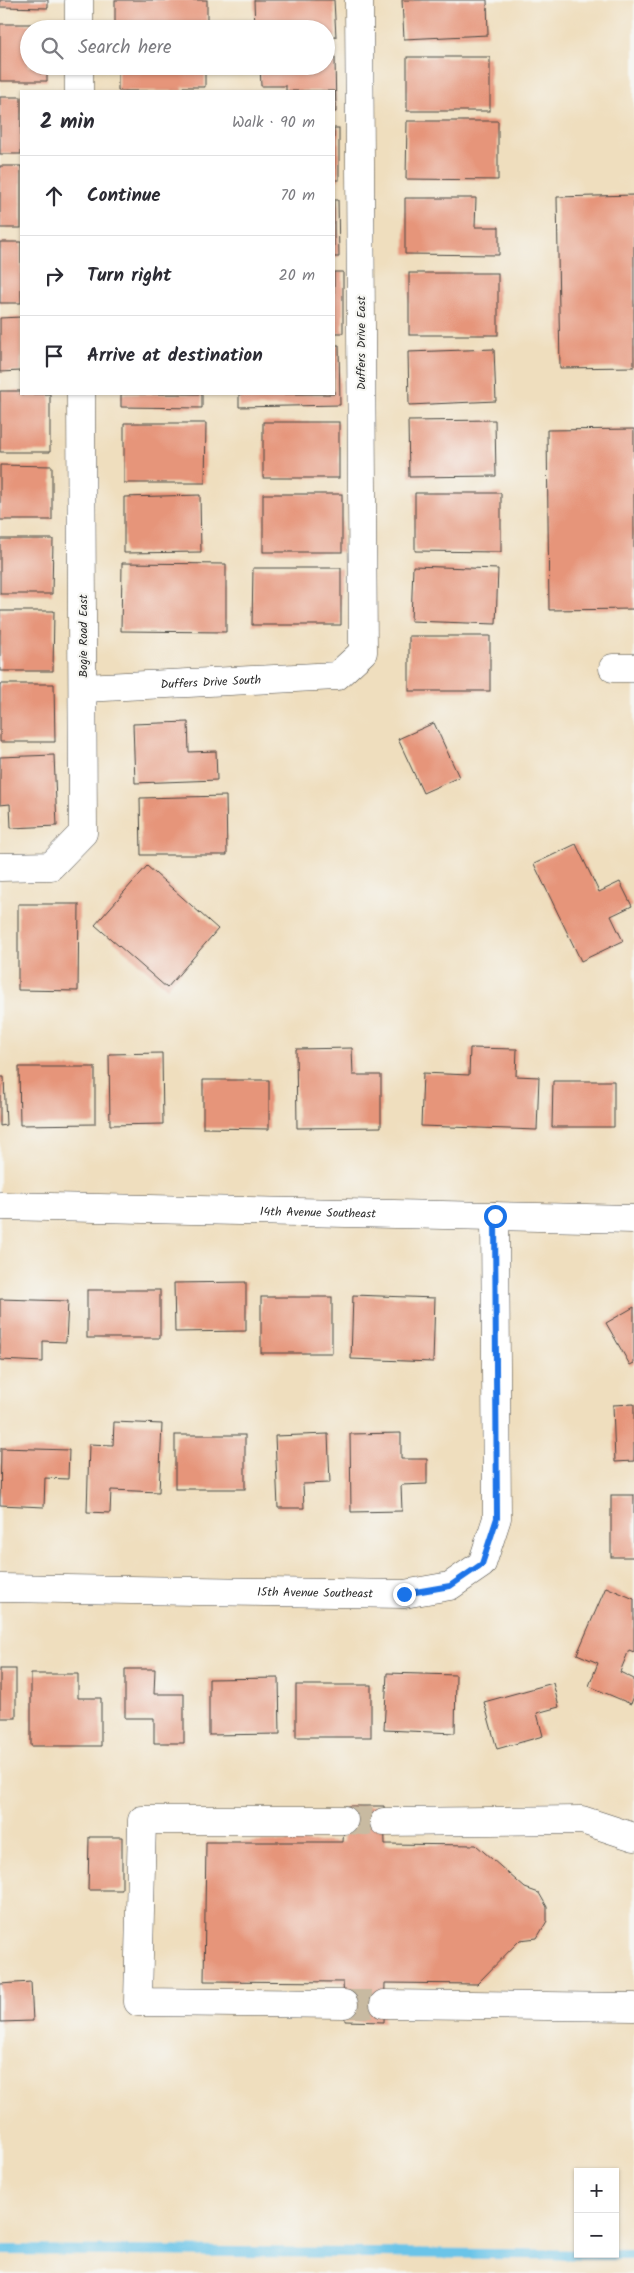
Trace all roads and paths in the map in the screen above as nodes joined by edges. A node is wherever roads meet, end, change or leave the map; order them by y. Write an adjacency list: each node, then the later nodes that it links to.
1 (79, 0): 3 (street)
2 (359, 0): 7 (street, Duffers Drive East)
3 (79, 20)
4 (79, 75): 5 (street)
5 (80, 90)
6 (81, 395): 8 (street, Bogie Road East)
7 (337, 676): 8 (street, Duffers Drive South)
8 (83, 688): 9 (street, Bogie Road East)
9 (0, 867)
10 (0, 1206): 11 (street, 14th Avenue Southeast)
11 (495, 1216): 12 (street, 14th Avenue Southeast); 13 (street, 15th Avenue Southeast)
12 (634, 1219)
13 (0, 1588)
14 (344, 1820): 17 (street)
15 (384, 1822): 16 (street)
16 (634, 1837)
17 (344, 2004)
18 (384, 2004): 19 (street)
19 (634, 2007)

